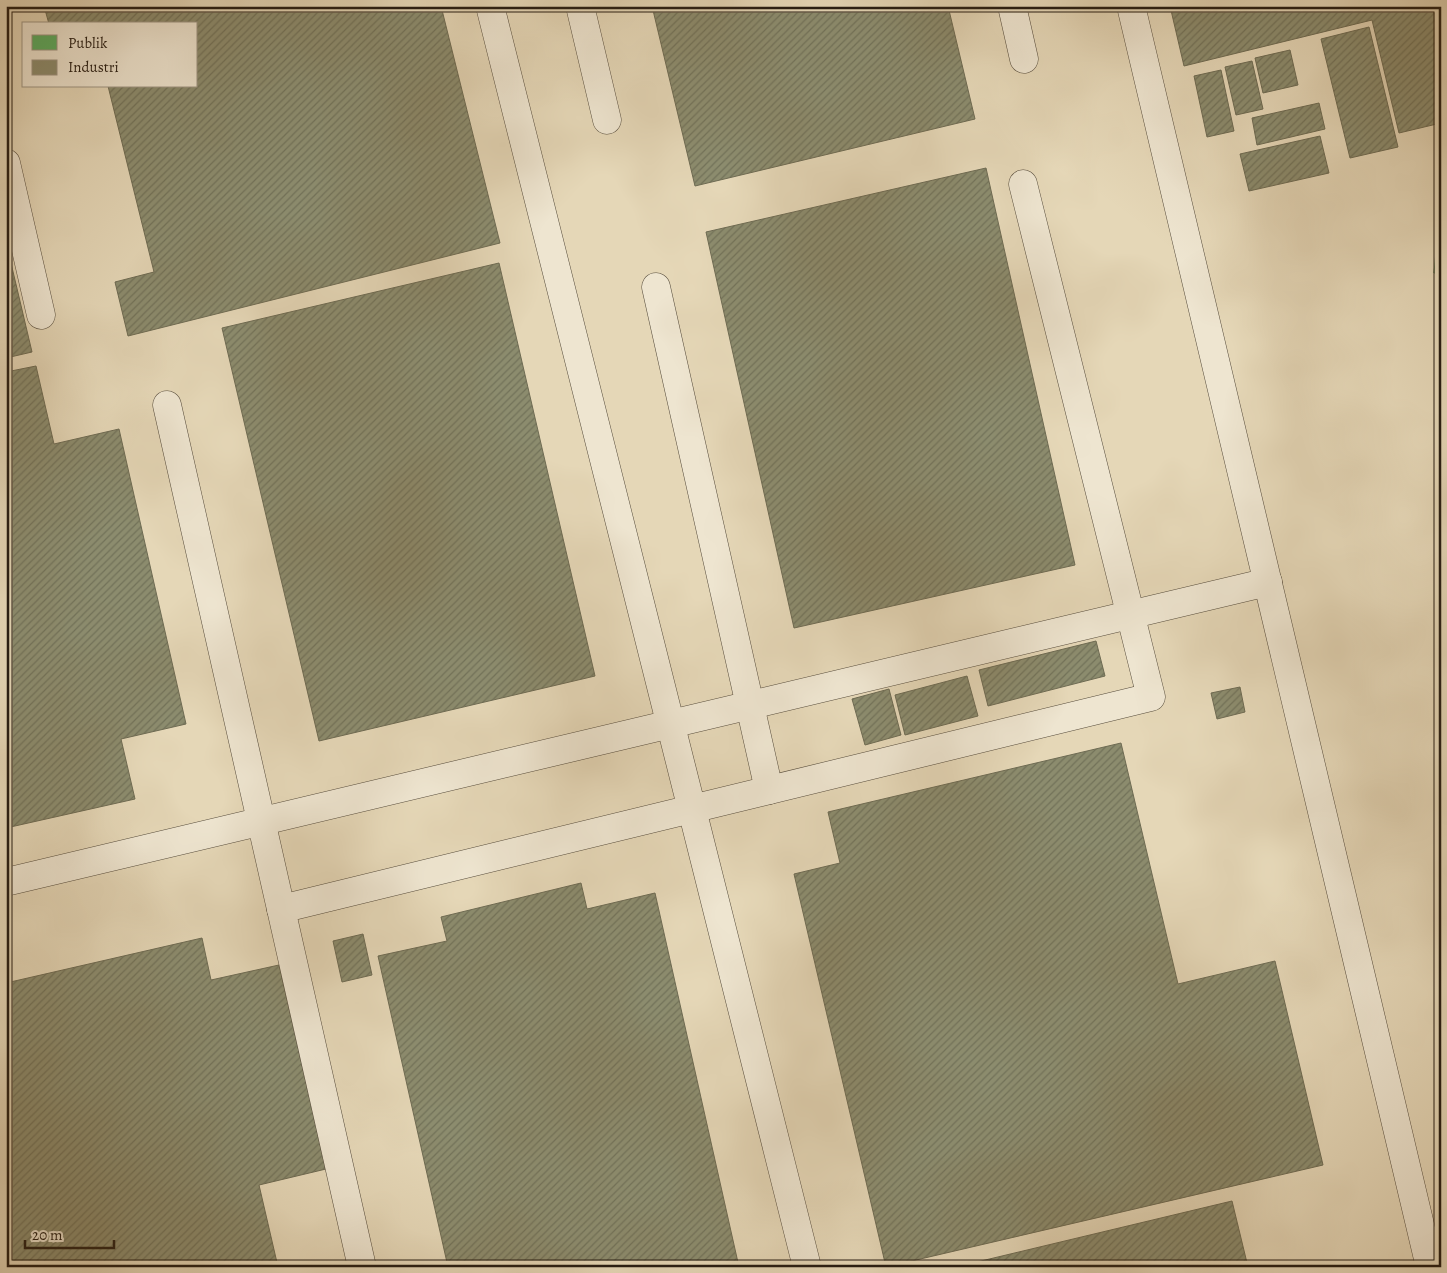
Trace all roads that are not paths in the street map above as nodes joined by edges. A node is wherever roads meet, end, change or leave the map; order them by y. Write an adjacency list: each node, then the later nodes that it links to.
1 (490, 6): 15 (lane)
2 (580, 6): 6 (lane)
3 (1012, 6): 5 (lane)
4 (1131, 6): 12 (lane)
5 (1024, 59)
6 (607, 120)
7 (6, 163): 10 (lane)
8 (1022, 184): 13 (lane)
9 (656, 287): 14 (lane)
10 (41, 315)
11 (167, 405): 18 (lane)
12 (1268, 582): 13 (lane); 23 (lane)
13 (1130, 614): 14 (lane); 16 (lane)
14 (748, 705): 15 (lane); 16 (lane)
15 (671, 723): 17 (lane); 18 (lane)
16 (769, 790): 17 (lane)
17 (692, 809): 20 (lane); 22 (lane)
18 (261, 822): 19 (lane); 20 (lane)
19 (6, 882)
20 (281, 909): 21 (lane)
21 (362, 1267)
22 (807, 1267)
23 (1430, 1267)

